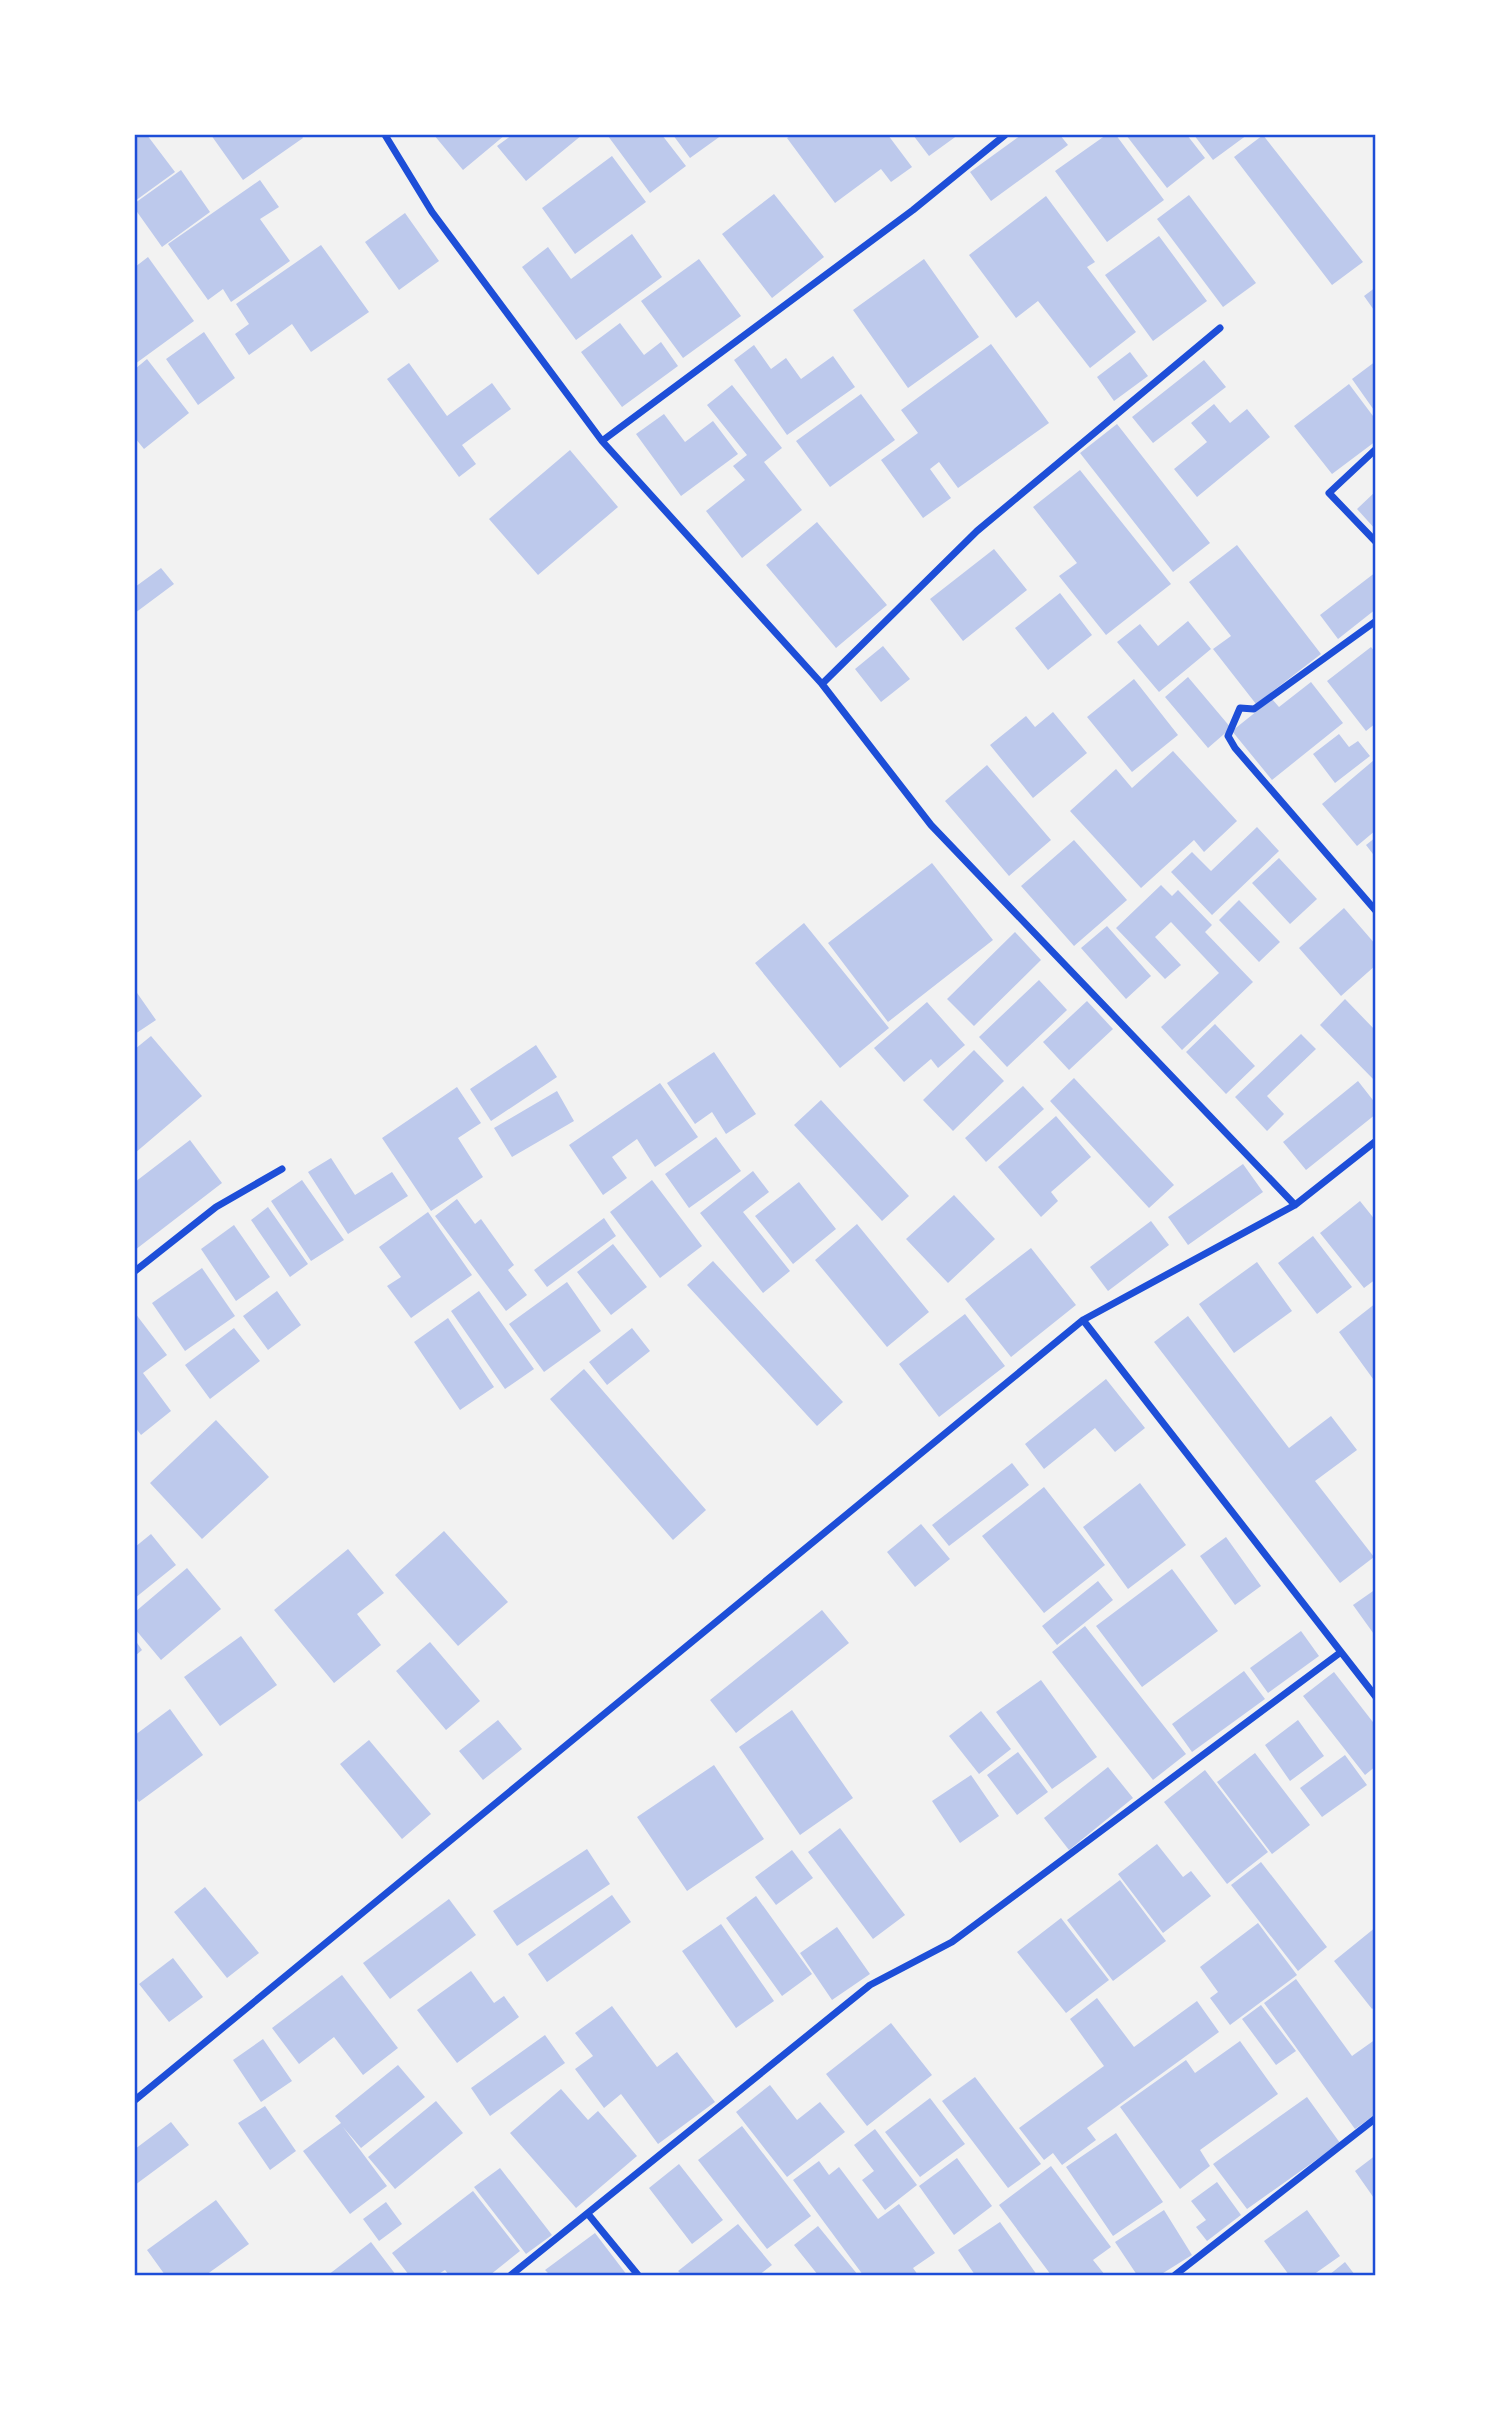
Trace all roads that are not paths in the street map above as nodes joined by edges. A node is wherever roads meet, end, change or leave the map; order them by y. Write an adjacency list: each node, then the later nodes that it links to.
1 (384, 135): 4 (street)
2 (1005, 135): 4 (street)
3 (1220, 328): 8 (street)
4 (602, 441): 8 (street)
5 (1376, 449): 6 (street)
6 (1376, 542)
7 (1376, 621): 9 (street)
8 (822, 684): 12 (street)
9 (1376, 911)
10 (1376, 1141): 12 (street)
11 (282, 1169): 13 (street)
12 (1295, 1205): 14 (street)
13 (135, 1270)
14 (1083, 1320): 15 (street); 17 (street)
15 (1341, 1652): 16 (street); 19 (street)
16 (1376, 1697)
17 (135, 2100)
18 (1376, 2118): 22 (street)
19 (588, 2214): 20 (street); 21 (street)
20 (511, 2275)
21 (638, 2275)
22 (1175, 2275)

